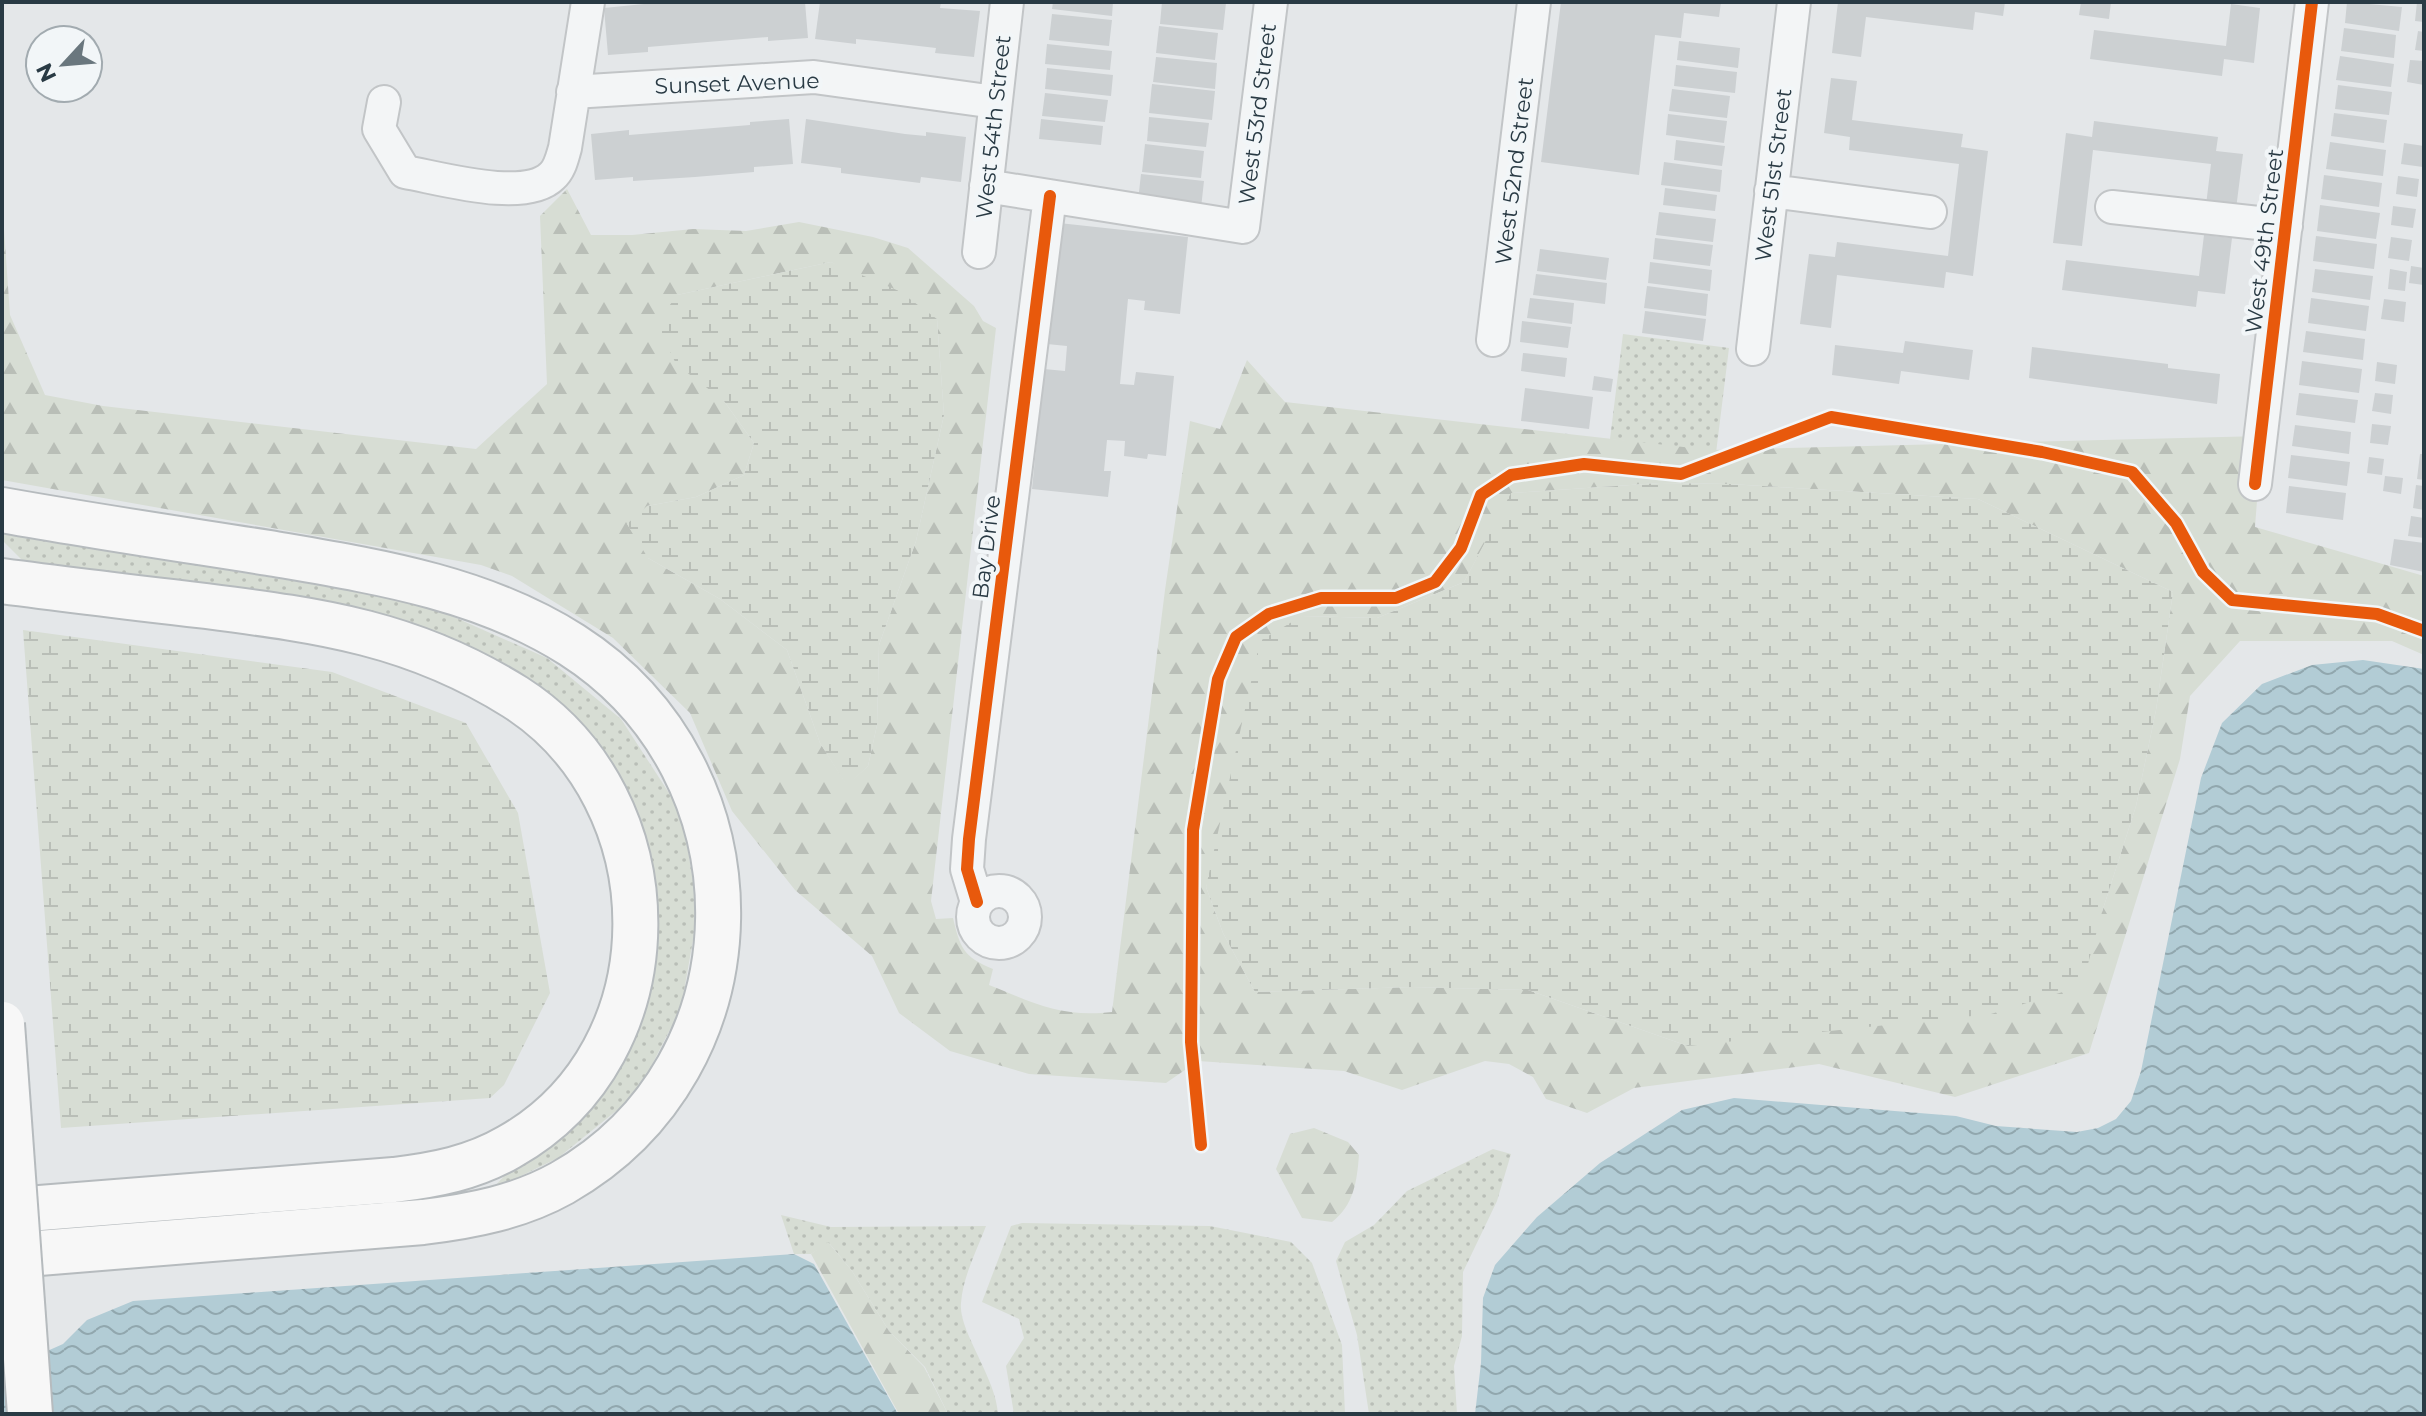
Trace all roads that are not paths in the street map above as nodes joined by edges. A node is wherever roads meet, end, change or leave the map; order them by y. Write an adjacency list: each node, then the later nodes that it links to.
1 (588, 2): 7 (street)
2 (1007, 2): 9 (street, West 54th Street)
3 (1271, 2): 12 (street, West 53rd Street)
4 (1534, 2): 17 (street, West 52nd Street)
5 (1794, 2): 11 (street, West 51st Street)
6 (2312, 2): 15 (street, West 49th Street)
7 (573, 92): 8 (street); 9 (street, Sunset Avenue)
8 (384, 102)
9 (995, 102): 10 (street, West 54th Street)
10 (986, 186): 12 (street); 16 (street, West 54th Street)
11 (1771, 191): 14 (street); 18 (street, West 51st Street)
12 (1050, 196): 22 (street, Bay Drive)
13 (2112, 207): 15 (street)
14 (1930, 212)
15 (2286, 226): 19 (street, West 49th Street)
16 (979, 252)
17 (1493, 340)
18 (1753, 349)
19 (2255, 484)
20 (2, 510): 25 (highway)
21 (2, 581): 24 (highway)
22 (977, 902)
23 (2, 1024): 26 (highway, bridge)
24 (2, 1211)
25 (2, 1256)
26 (30, 1414)

